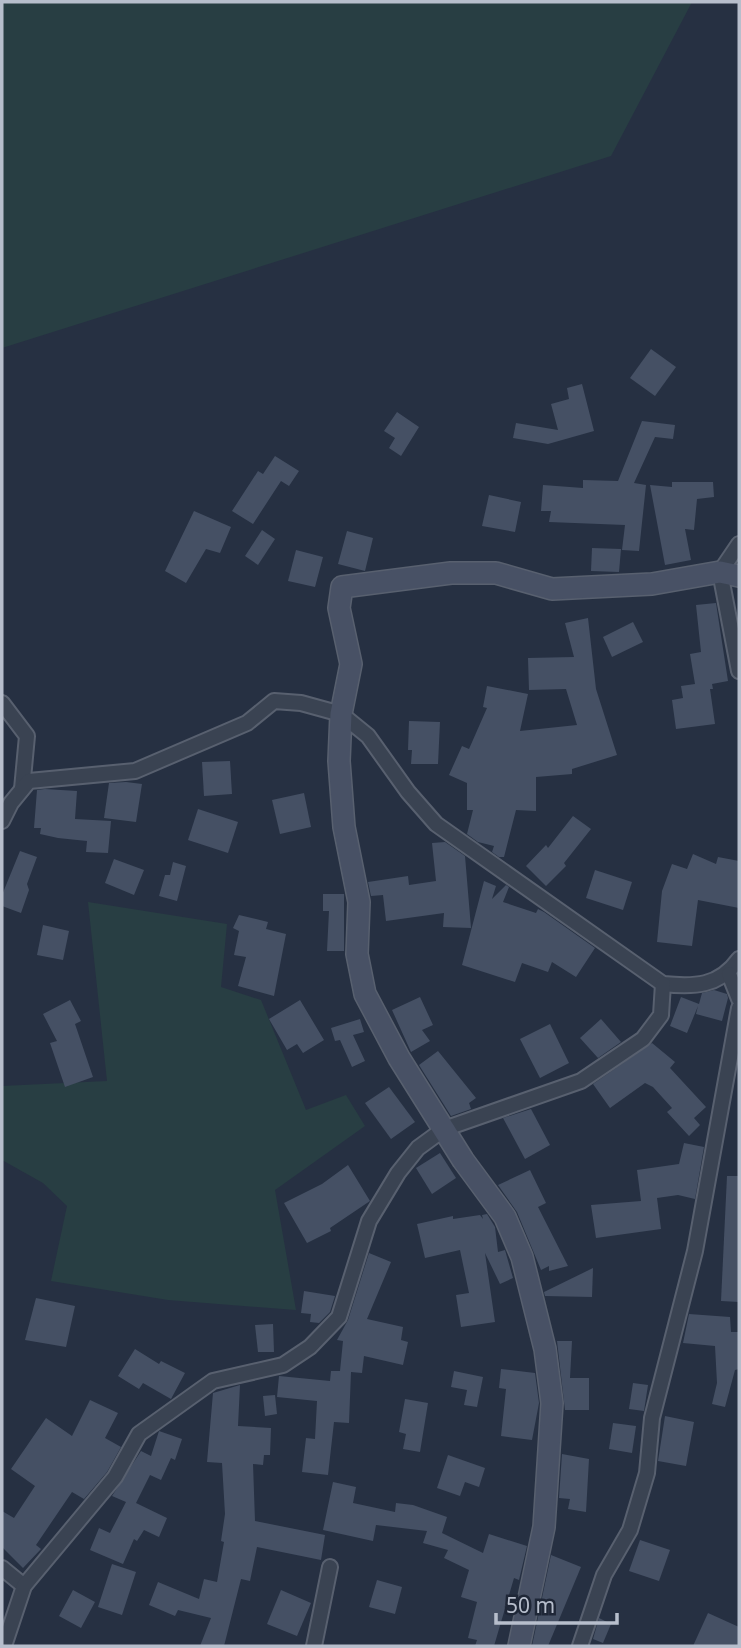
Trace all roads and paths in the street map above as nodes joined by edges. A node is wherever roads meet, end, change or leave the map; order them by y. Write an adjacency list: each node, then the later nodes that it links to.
1 (739, 544): 2 (street)
2 (730, 574): 3 (street); 5 (street)
3 (739, 671)
4 (2, 703): 6 (street)
5 (341, 714): 6 (street); 10 (street); 13 (street)
6 (22, 789): 7 (street)
7 (2, 821)
8 (739, 959): 9 (street)
9 (729, 974): 10 (street); 11 (street)
10 (663, 984): 13 (street)
11 (739, 999)
12 (739, 1008): 20 (street)
13 (444, 1129): 16 (street); 19 (street)
14 (330, 1567): 18 (street)
15 (2, 1568): 16 (street)
16 (24, 1586): 17 (street)
17 (4, 1646)
18 (314, 1646)
19 (519, 1646)
20 (579, 1646)

